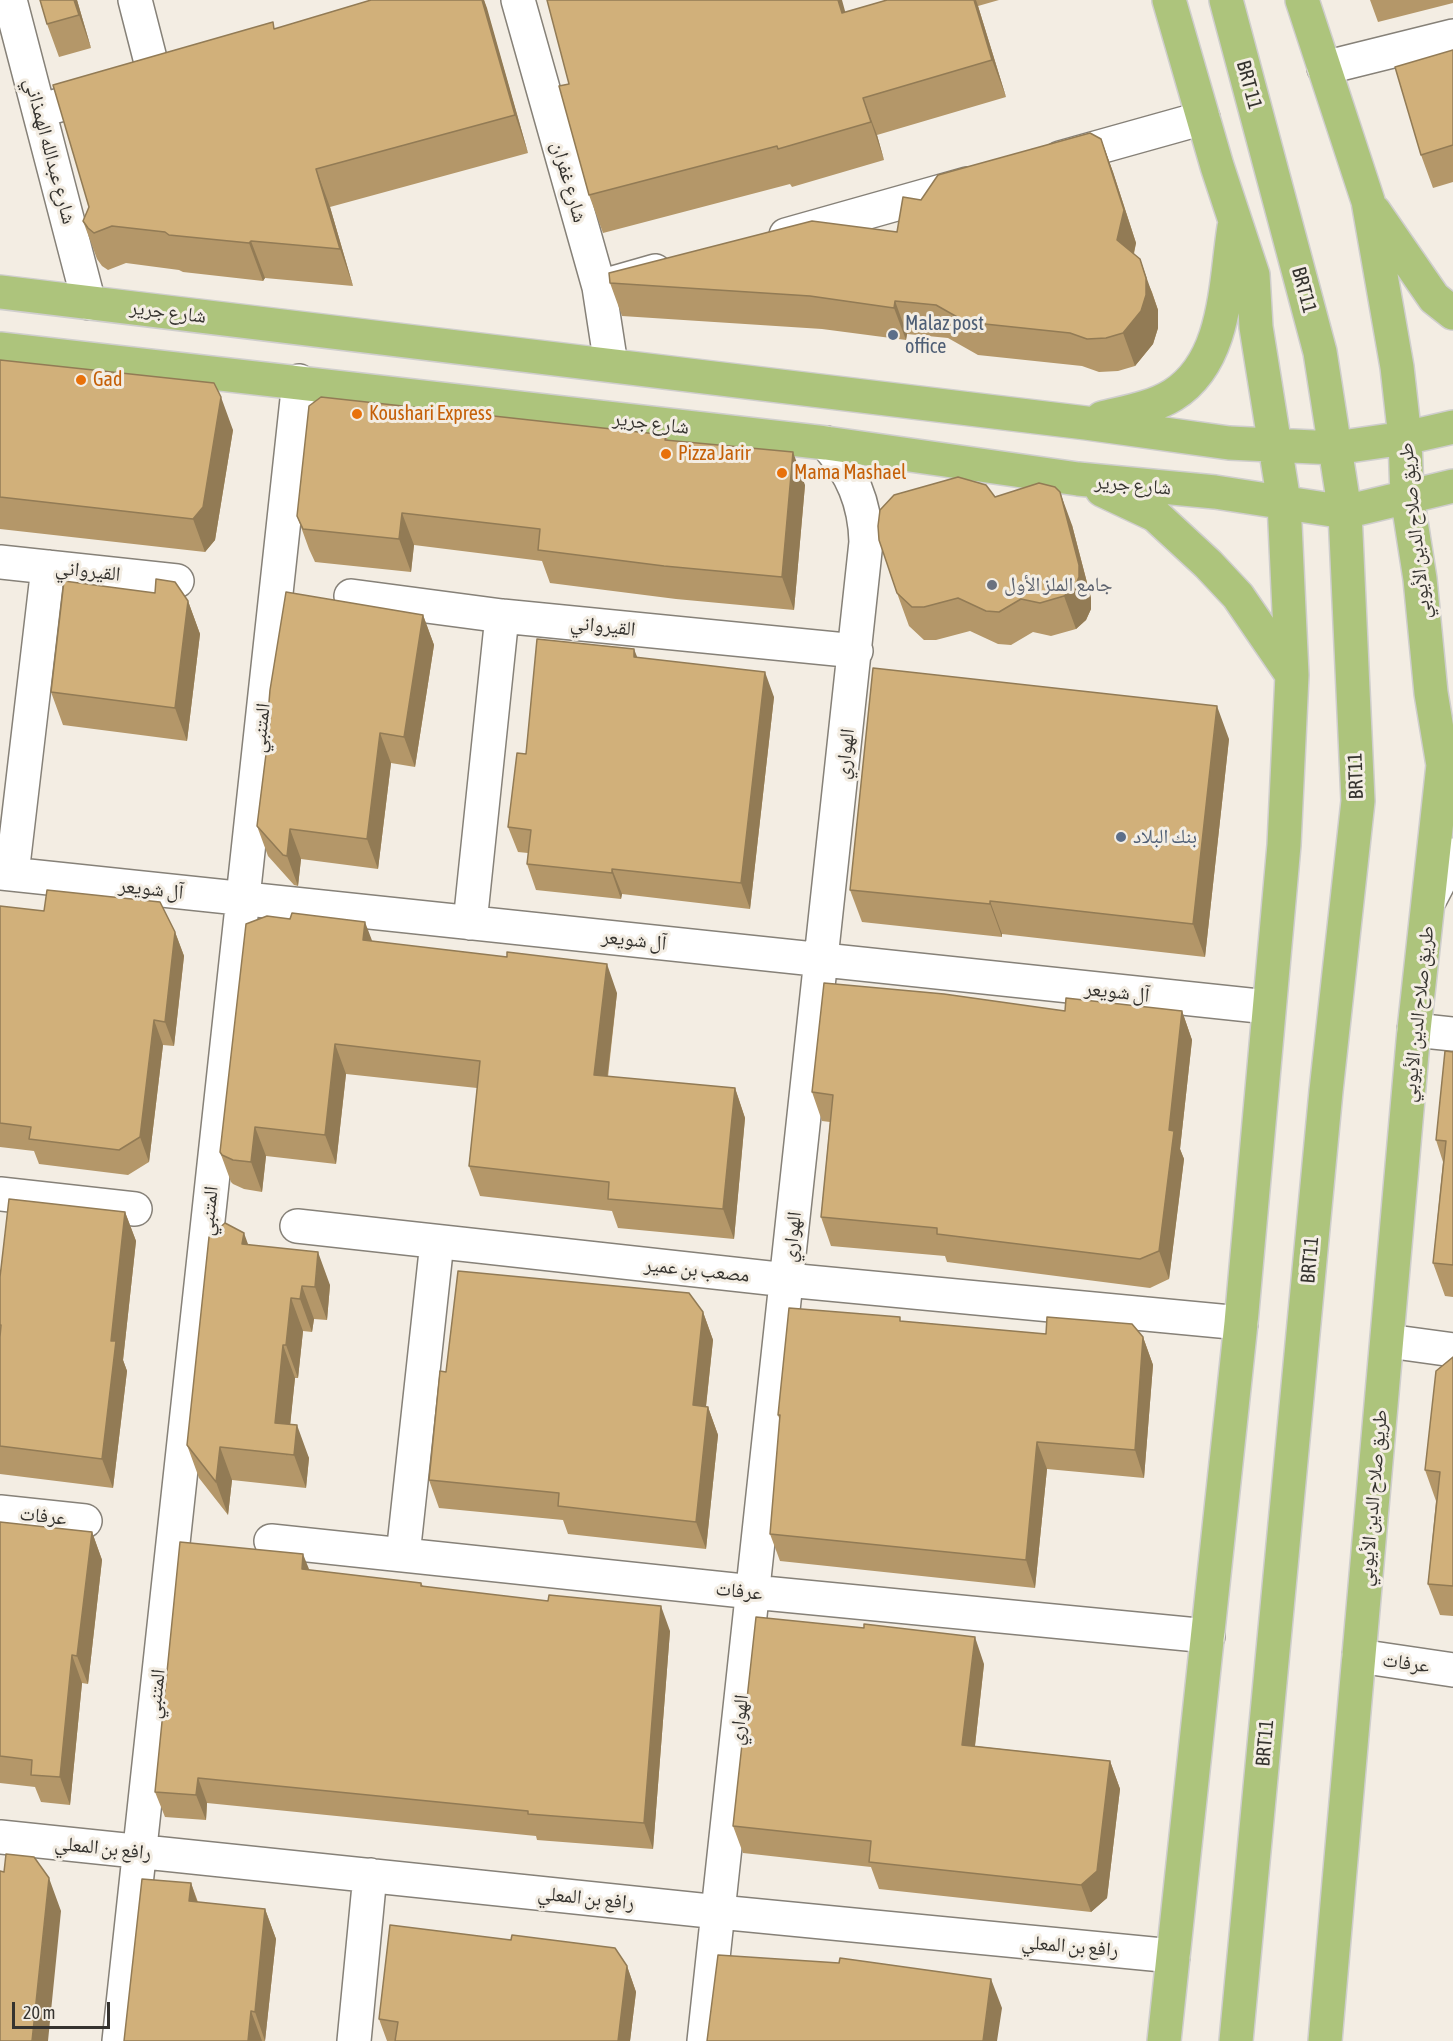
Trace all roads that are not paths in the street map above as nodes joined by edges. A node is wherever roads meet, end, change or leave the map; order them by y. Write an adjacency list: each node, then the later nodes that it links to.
1 (10, 0): 9 (street, شارع عبدالله الهمذاني)
2 (135, 0): 9 (street)
3 (518, 0): 18 (street, شارع غفران)
4 (1169, 0): 10 (main road)
5 (1226, 0): 12 (main road, BRT 11)
6 (1302, 0): 8 (main road, طريق صلاح الدين الأيوبي)
7 (1453, 36): 8 (street)
8 (1324, 68): 14 (main road, طريق صلاح الدين الأيوبي)
9 (39, 111): 20 (street, شارع عبدالله الهمذاني)
10 (1203, 118): 11 (street); 15 (main road)
11 (1032, 166)
12 (1272, 169): 30 (main road, BRT11)
13 (998, 176): 16 (street)
14 (1368, 201): 21 (main road); 27 (main road, طريق صلاح الدين الأيوبي)
15 (1235, 219): 25 (main road); 29 (main road)
16 (759, 243)
17 (679, 265): 18 (street)
18 (599, 287): 23 (street, شارع غفران)
19 (0, 292): 20 (main road, شارع جرير)
20 (89, 303): 23 (main road, شارع جرير)
21 (1453, 313)
22 (0, 349): 24 (main road, شارع جرير)
23 (611, 365): 25 (main road, شارع جرير)
24 (299, 381): 28 (main road, شارع جرير); 46 (street, المتنبي)
25 (1086, 423): 29 (main road, شارع جرير)
26 (1453, 427): 27 (main road, شارع جرير)
27 (1405, 438): 30 (main road, شارع جرير); 33 (main road, طريق صلاح الدين الأيوبي)
28 (826, 443): 31 (main road, شارع جرير); 41 (street, الهواري)
29 (1277, 443): 30 (main road, شارع جرير); 34 (main road)
30 (1337, 463): 35 (main road, BRT11)
31 (1078, 480): 34 (main road, شارع جرير); 42 (main road)
32 (1453, 486): 33 (main road, شارع جرير)
33 (1407, 496): 35 (main road, شارع جرير); 43 (main road, طريق صلاح الدين الأيوبي)
34 (1284, 502): 35 (main road, شارع جرير); 42 (main road)
35 (1345, 512): 78 (main road, BRT11)
36 (0, 562): 37 (street, القيرواني)
37 (48, 567): 38 (street, القيرواني); 45 (street)
38 (177, 581)
39 (351, 596): 40 (street, القيرواني)
40 (502, 616): 41 (street, القيرواني); 48 (street)
41 (856, 651): 49 (street, الهواري)
42 (1292, 675): 50 (main road)
43 (1448, 751): 47 (main road, طريق صلاح الدين الأيوبي)
44 (1453, 855): 47 (street)
45 (6, 874): 46 (street, آل شويعر)
46 (242, 899): 48 (street, آل شويعر); 70 (street, المتنبي)
47 (1430, 899): 51 (main road, طريق صلاح الدين الأيوبي)
48 (470, 923): 49 (street, آل شويعر)
49 (822, 960): 50 (street, آل شويعر); 57 (street, الهواري)
50 (1268, 1007): 58 (main road)
51 (1414, 1030): 52 (street); 59 (main road, طريق صلاح الدين الأيوبي)
52 (1453, 1034)
53 (0, 1194): 54 (street)
54 (135, 1209)
55 (297, 1226): 56 (street, مصعب بن عمير)
56 (437, 1242): 57 (street, مصعب بن عمير); 64 (street)
57 (787, 1280): 58 (street, مصعب بن عمير); 65 (street, الهواري)
58 (1241, 1323): 66 (main road)
59 (1388, 1341): 60 (street); 67 (main road, طريق صلاح الدين الأيوبي)
60 (1453, 1350)
61 (0, 1512): 62 (street, عرفات)
62 (86, 1521)
63 (271, 1541): 64 (street, عرفات)
64 (403, 1555): 65 (street, عرفات)
65 (753, 1592): 66 (street, عرفات); 72 (street, الهواري)
66 (1208, 1636): 73 (main road)
67 (1359, 1656): 68 (street, عرفات); 79 (main road, طريق صلاح الدين الأيوبي)
68 (1453, 1670)
69 (0, 1837): 70 (street, رافع بن المعلي)
70 (139, 1852): 71 (street, رافع بن المعلي); 74 (street, المتنبي)
71 (370, 1875): 72 (street, رافع بن المعلي); 75 (street)
72 (719, 1912): 73 (street, رافع بن المعلي); 76 (street, الهواري)
73 (1173, 1956): 77 (main road)
74 (119, 2041)
75 (354, 2041)
76 (704, 2041)
77 (1164, 2041)
78 (1236, 2041)
79 (1325, 2041)

